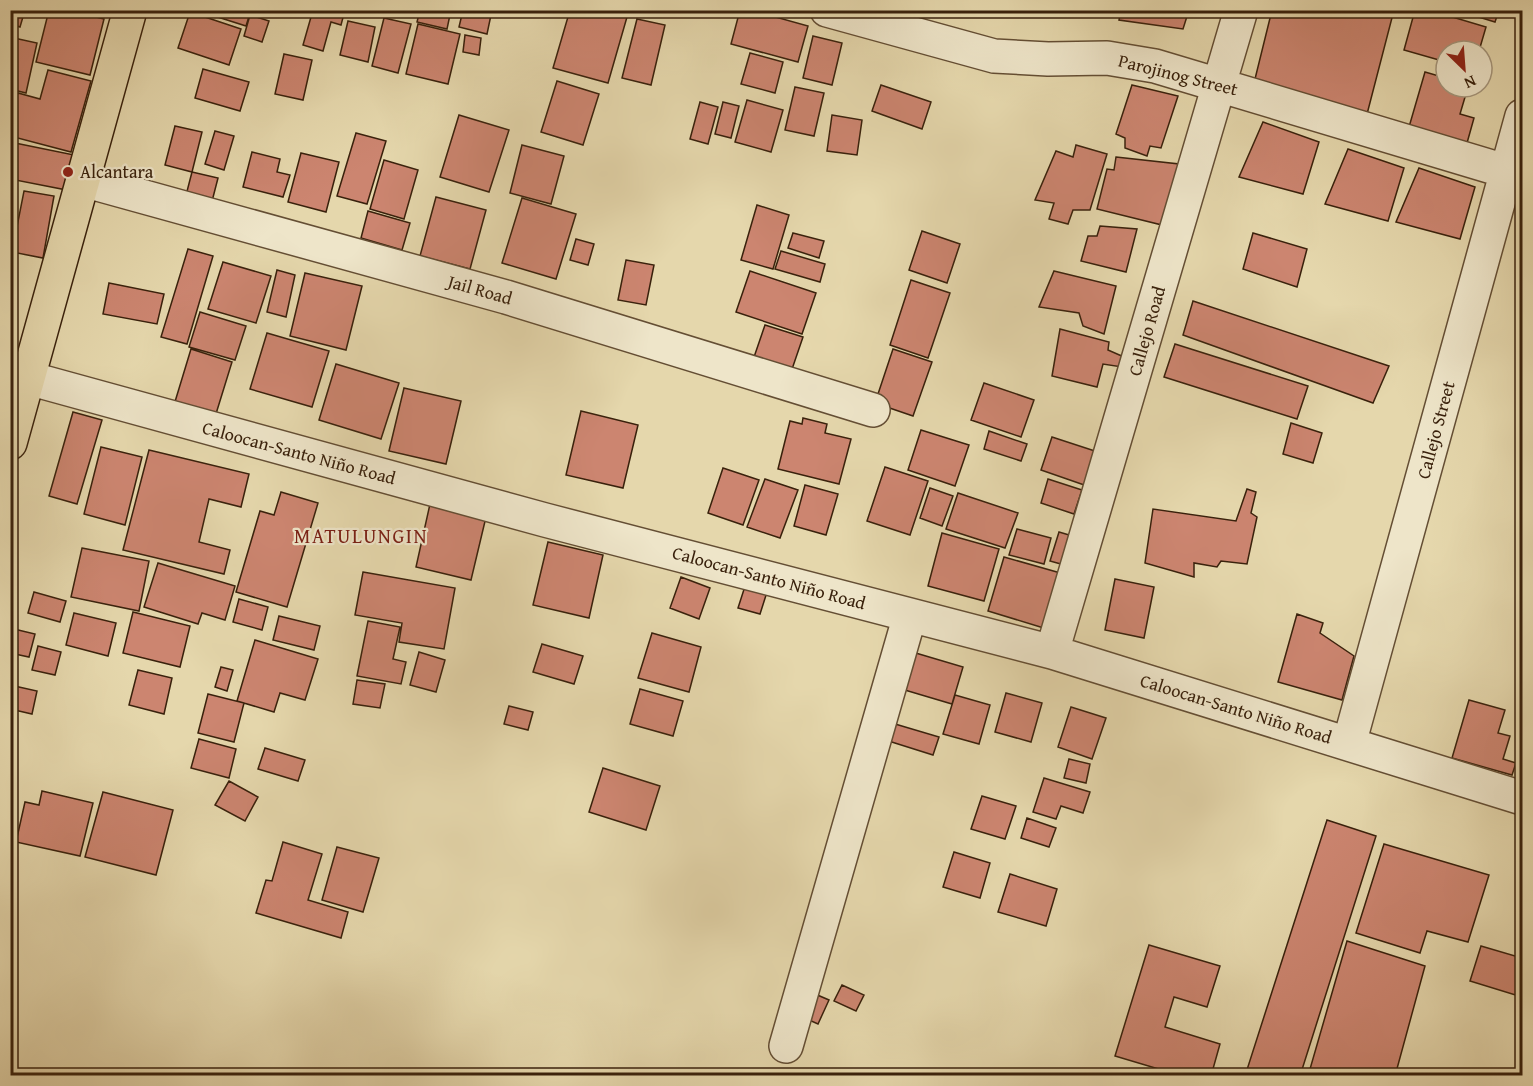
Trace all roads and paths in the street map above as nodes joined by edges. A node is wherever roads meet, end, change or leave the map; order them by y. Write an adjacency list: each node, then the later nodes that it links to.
1 (130, 10): 8 (main road)
2 (827, 10): 4 (street, Parojinog Street)
3 (1242, 10): 5 (street, Callejo Road)
4 (868, 16): 5 (street, Parojinog Street)
5 (1220, 84): 7 (street, Parojinog Street); 13 (street, Callejo Road)
6 (1522, 116): 7 (street, Callejo Street)
7 (1515, 174): 14 (street, Callejo Street)
8 (83, 180): 9 (main road); 10 (street, Jail Road)
9 (19, 376): 11 (main road); 12 (street, Caloocan-Santo Niño Road)
10 (873, 410)
11 (10, 443)
12 (910, 615): 13 (street, Caloocan-Santo Niño Road); 16 (street)
13 (1052, 652): 14 (street, Caloocan-Santo Niño Road)
14 (1349, 744): 15 (street, Caloocan-Santo Niño Road)
15 (1522, 798)
16 (786, 1046)

